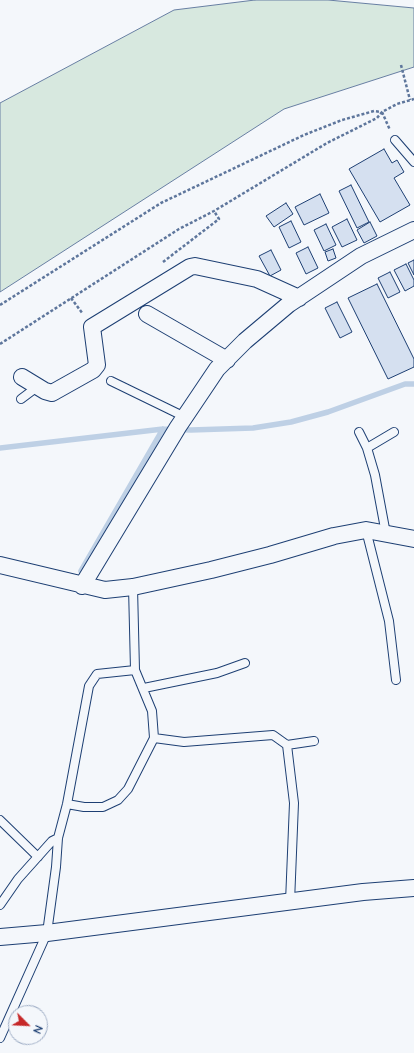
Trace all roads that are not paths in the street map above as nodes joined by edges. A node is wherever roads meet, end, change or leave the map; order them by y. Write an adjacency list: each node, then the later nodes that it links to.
1 (395, 140): 2 (lane)
2 (414, 162)
3 (414, 230): 4 (street)
4 (299, 298): 6 (street); 9 (street)
5 (147, 314): 6 (street)
6 (226, 360): 11 (street)
7 (22, 377): 9 (street)
8 (111, 381): 11 (lane)
9 (37, 387): 10 (lane)
10 (21, 399)
11 (182, 422): 19 (street)
12 (359, 432): 14 (lane)
13 (394, 432): 14 (lane)
14 (367, 448): 16 (lane)
15 (366, 530): 16 (street); 20 (street); 23 (lane)
16 (386, 534): 17 (street)
17 (414, 539)
18 (0, 565): 19 (street)
19 (82, 586): 20 (street)
20 (133, 587): 22 (lane)
21 (245, 663): 24 (lane)
22 (135, 670): 24 (lane); 28 (lane)
23 (396, 680)
24 (144, 688): 25 (lane)
25 (154, 738): 27 (lane); 28 (lane)
26 (314, 741): 27 (lane)
27 (287, 745): 33 (lane)
28 (67, 804): 30 (lane)
29 (0, 820): 31 (lane)
30 (58, 838): 31 (lane); 35 (lane)
31 (38, 857): 34 (lane)
32 (414, 888): 33 (street)
33 (290, 902): 35 (street)
34 (0, 906)
35 (47, 933): 36 (street); 37 (lane)
36 (0, 937)
37 (0, 1038)

